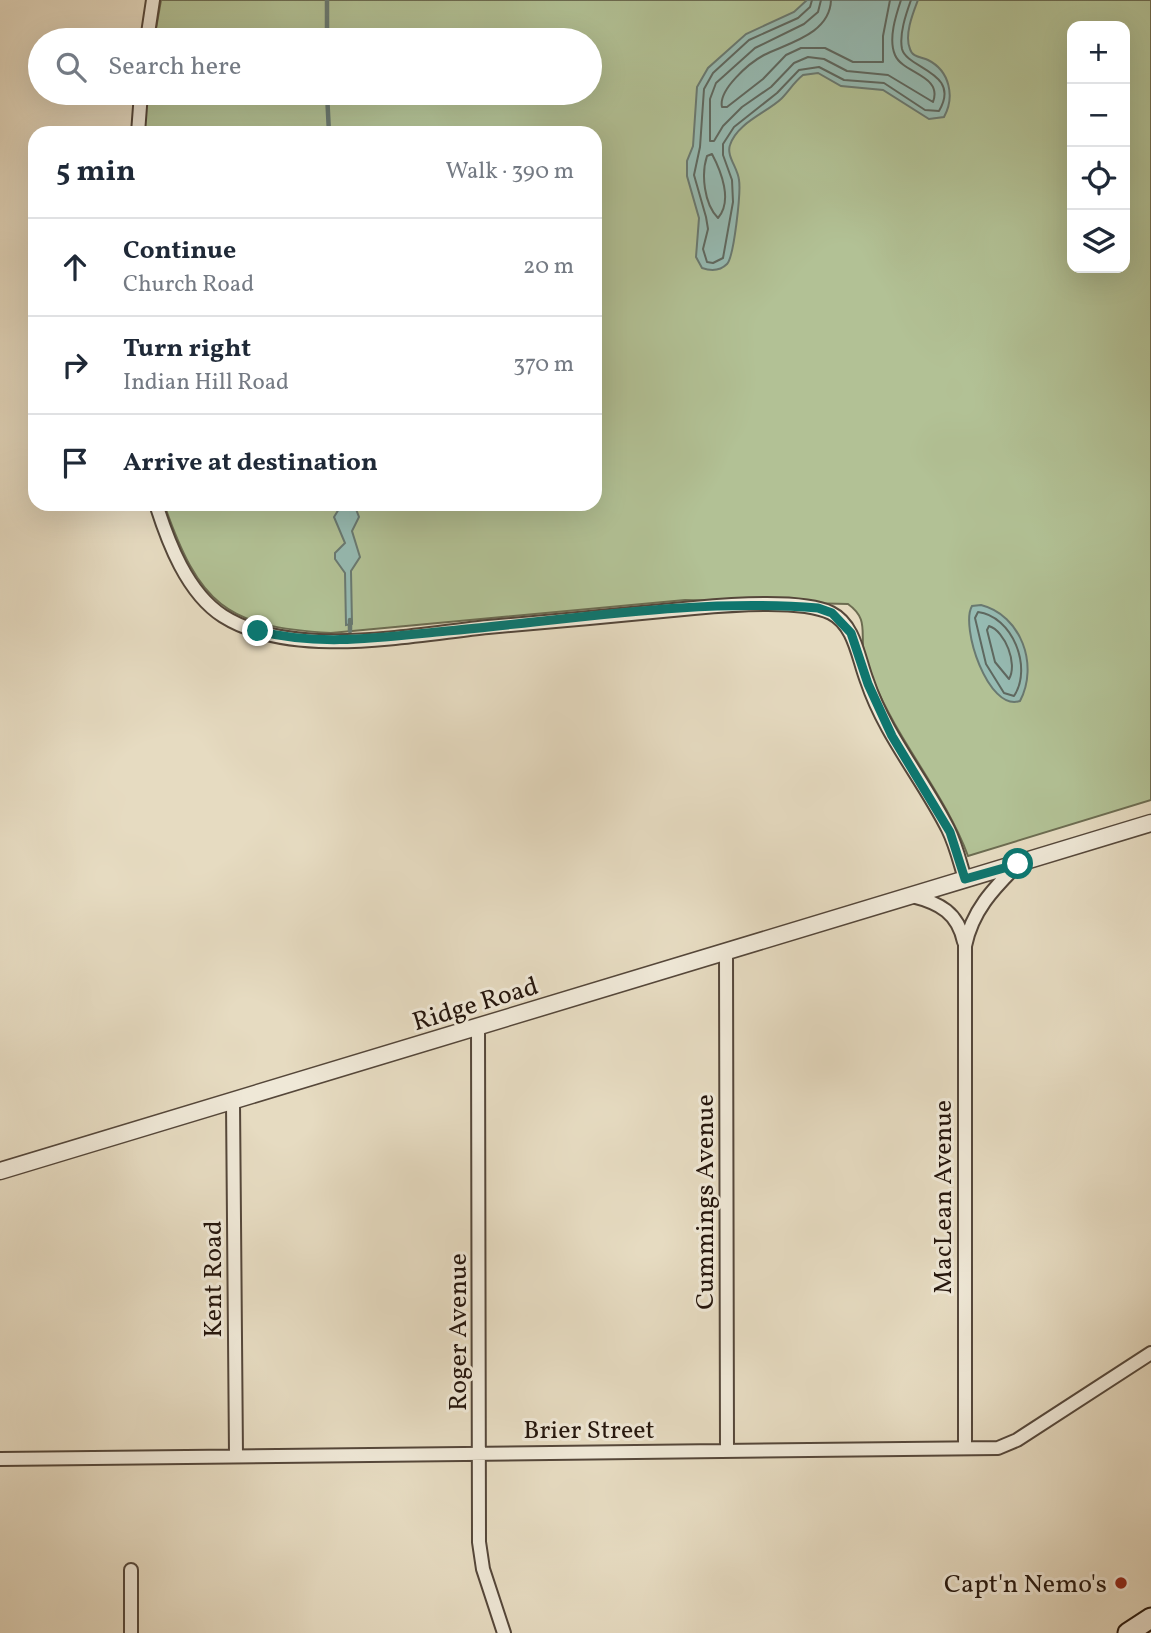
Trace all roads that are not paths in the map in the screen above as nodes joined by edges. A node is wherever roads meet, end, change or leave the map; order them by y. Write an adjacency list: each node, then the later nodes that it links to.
1 (153, 0): 2 (street)
2 (149, 28)
3 (140, 105): 4 (street)
4 (139, 126)
5 (159, 511): 8 (street)
6 (1151, 823): 7 (street, Ridge Road)
7 (1018, 864): 8 (street, Ridge Road); 10 (street, MacLean Avenue)
8 (965, 879): 9 (street, Ridge Road)
9 (912, 896): 10 (street, MacLean Avenue); 11 (street, Ridge Road)
10 (965, 946): 16 (street, MacLean Avenue)
11 (726, 952): 12 (street, Ridge Road); 17 (street, Cummings Avenue)
12 (478, 1027): 13 (street, Ridge Road); 18 (street, Roger Avenue)
13 (233, 1102): 14 (street, Ridge Road); 19 (street, Kent Road)
14 (0, 1171)
15 (1151, 1353): 16 (street, Brier Street)
16 (965, 1448): 17 (street, Brier Street)
17 (727, 1451): 18 (street, Brier Street)
18 (480, 1453): 19 (street, Brier Street); 24 (street, Roger Avenue)
19 (236, 1455): 20 (street, Brier Street)
20 (0, 1459)
21 (131, 1570): 23 (street)
22 (1151, 1618): 25 (main road)
23 (131, 1633)
24 (505, 1633)
25 (1128, 1633)

